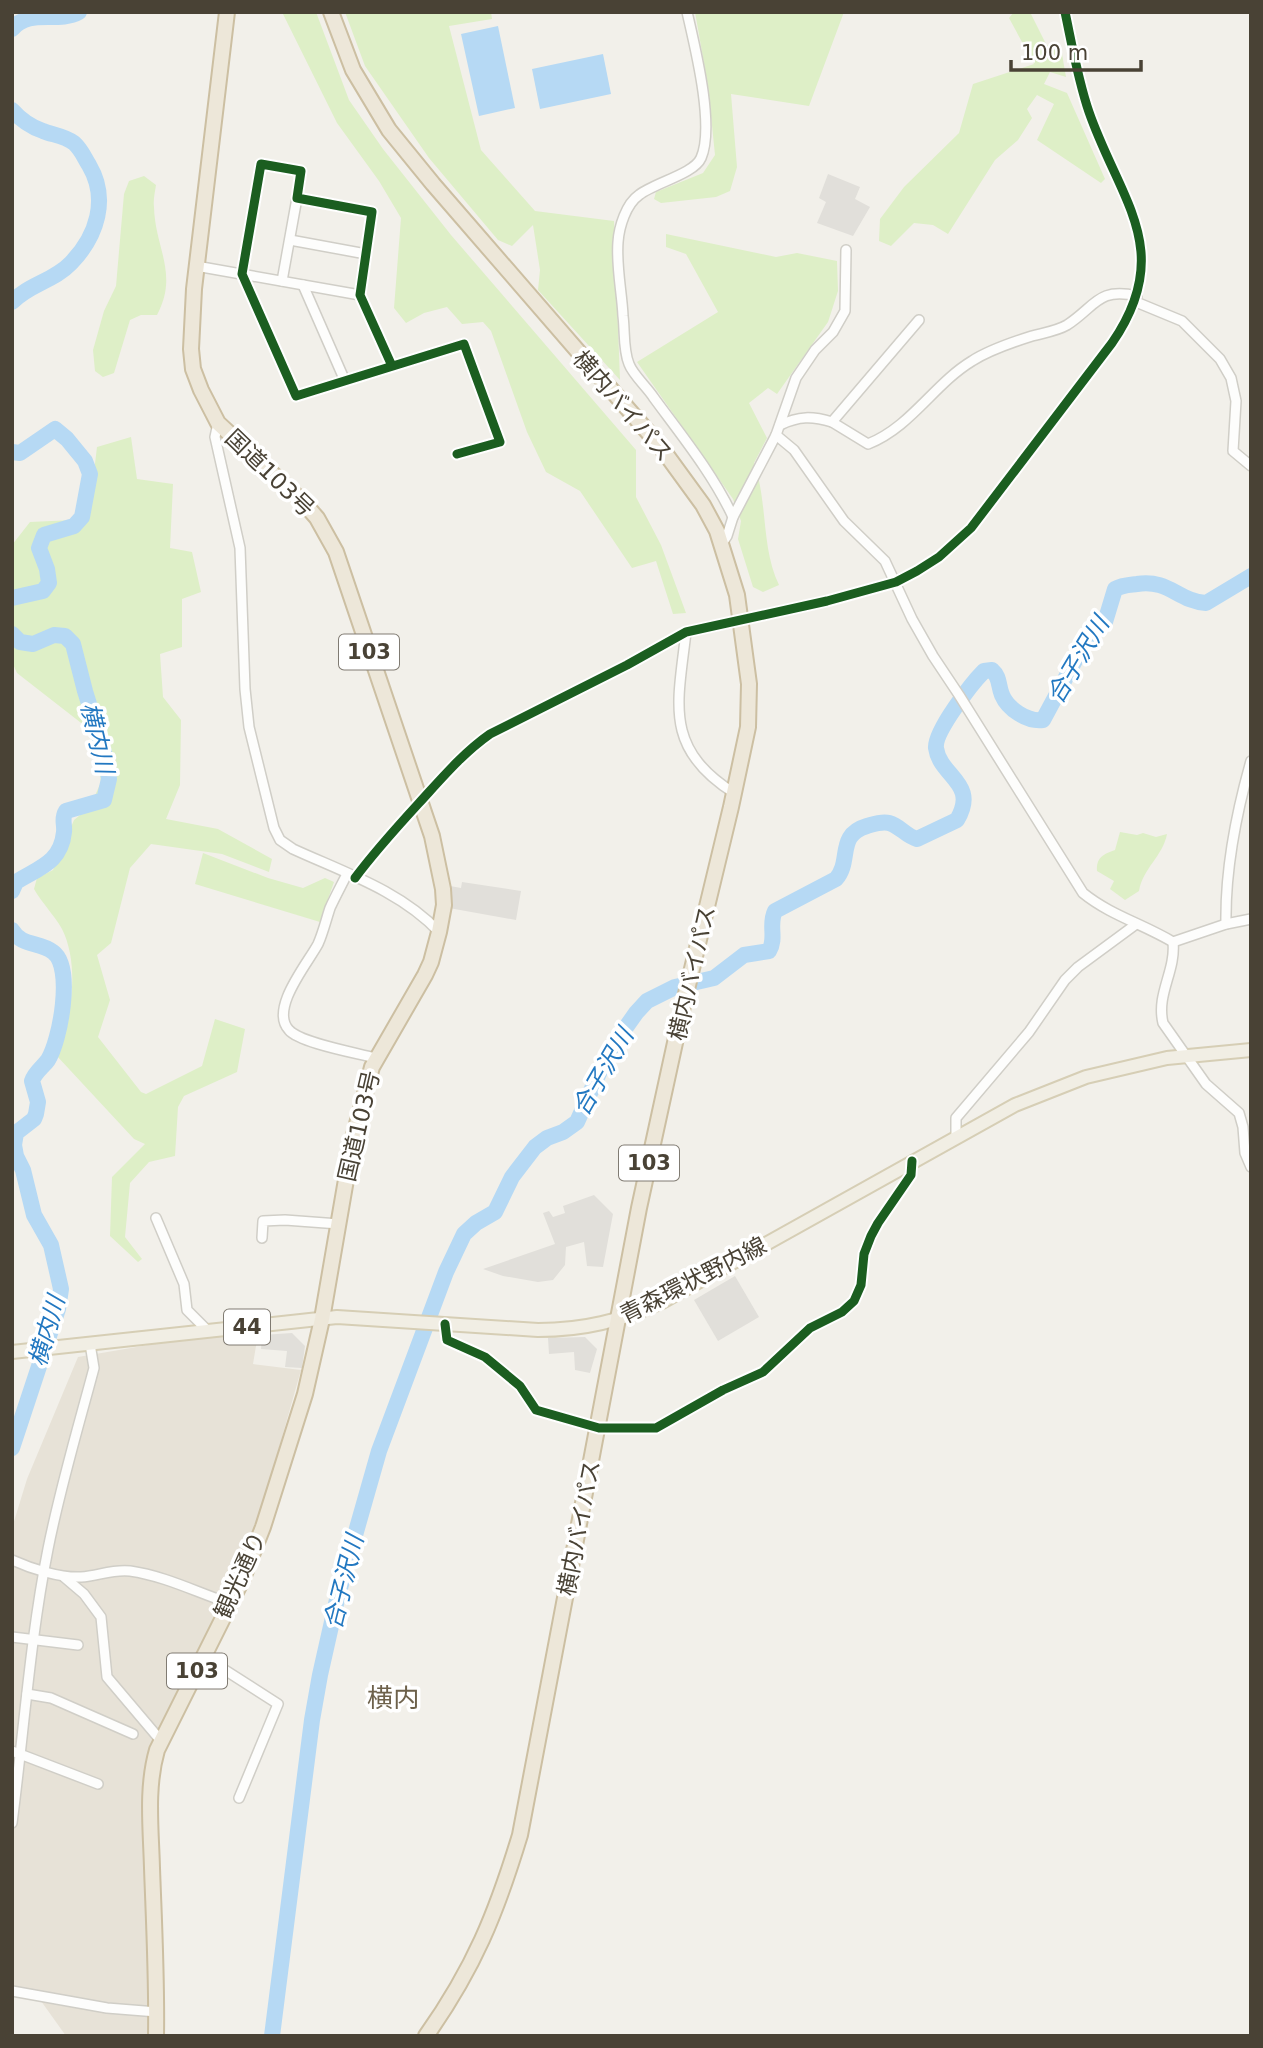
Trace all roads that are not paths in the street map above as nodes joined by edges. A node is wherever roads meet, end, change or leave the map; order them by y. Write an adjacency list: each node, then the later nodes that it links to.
1 (227, 12): 9 (highway, 国道103号 / 103)
2 (331, 12): 25 (highway, 横内バイパス / 103)
3 (687, 12): 24 (street)
4 (1065, 12): 14 (street)
5 (297, 198): 6 (street); 8 (street); 10 (street)
6 (290, 240): 8 (street); 11 (street)
7 (846, 250): 20 (street)
8 (366, 254): 13 (street)
9 (196, 266): 10 (street); 19 (highway, 国道103号 / 103)
10 (242, 274): 11 (street); 17 (street)
11 (282, 281): 12 (street)
12 (303, 285): 13 (street); 17 (street)
13 (360, 295): 16 (street)
14 (1136, 299): 18 (street); 23 (street); 26 (street)
15 (919, 320): 18 (street)
16 (392, 366): 17 (street); 22 (street)
17 (345, 381)
18 (832, 422): 20 (street)
19 (218, 423): 31 (highway, 国道103号 / 103); 32 (street)
20 (780, 425): 21 (street)
21 (776, 435): 24 (street); 26 (street)
22 (457, 454)
23 (1251, 466)
24 (733, 517): 25 (street)
25 (721, 545): 27 (highway, 横内バイパス / 103)
26 (895, 582): 27 (street); 35 (street)
27 (740, 621): 28 (street); 30 (highway, 横内バイパス / 103)
28 (686, 632): 30 (street); 31 (street)
29 (1251, 761): 34 (street)
30 (734, 793): 48 (highway, 横内バイパス / 103)
31 (420, 802): 32 (street); 36 (highway, 国道103号 / 103)
32 (351, 876): 36 (street); 40 (street)
33 (1251, 919): 34 (street)
34 (1226, 924): 37 (street)
35 (1135, 925): 37 (street); 41 (street)
36 (439, 932): 40 (highway, 国道103号 / 103)
37 (1173, 942): 39 (street)
38 (1251, 1050): 39 (main road, 青森環状野内線 / 44)
39 (1187, 1056): 41 (main road, 青森環状野内線 / 44); 43 (street)
40 (375, 1058): 45 (highway, 国道103号 / 103)
41 (956, 1136): 42 (main road, 青森環状野内線 / 44)
42 (912, 1161): 48 (main road, 青森環状野内線 / 44); 53 (street)
43 (1251, 1167)
44 (156, 1218): 50 (street)
45 (339, 1224): 46 (street); 47 (highway, 国道103号 / 103)
46 (262, 1238)
47 (322, 1319): 49 (main road, 青森環状野内線 / 44); 50 (main road, 青森環状野内線 / 44); 57 (highway, 観光通り / 103)
48 (617, 1321): 49 (main road, 青森環状野内線 / 44); 53 (highway, 横内バイパス / 103)
49 (443, 1324): 53 (street)
50 (208, 1331): 51 (main road, 青森環状野内線 / 44)
51 (90, 1344): 52 (main road, 青森環状野内線 / 44); 55 (street)
52 (16, 1352)
53 (599, 1428): 72 (highway, 横内バイパス / 103)
54 (12, 1560): 55 (street)
55 (44, 1570): 56 (street); 59 (street)
56 (63, 1576): 57 (street); 64 (street)
57 (229, 1603): 61 (highway, 観光通り / 103)
58 (12, 1637): 59 (street)
59 (33, 1640): 60 (street); 62 (street)
60 (78, 1645)
61 (203, 1656): 64 (highway, 観光通り / 103); 67 (street)
62 (27, 1694): 63 (street); 65 (street)
63 (133, 1734)
64 (162, 1742): 70 (highway, 観光通り / 103)
65 (16, 1752): 66 (street); 68 (street)
66 (98, 1784)
67 (239, 1798)
68 (13, 1818)
69 (12, 1991): 70 (street)
70 (157, 2012): 71 (highway, 観光通り / 103)
71 (156, 2036)
72 (426, 2036)

